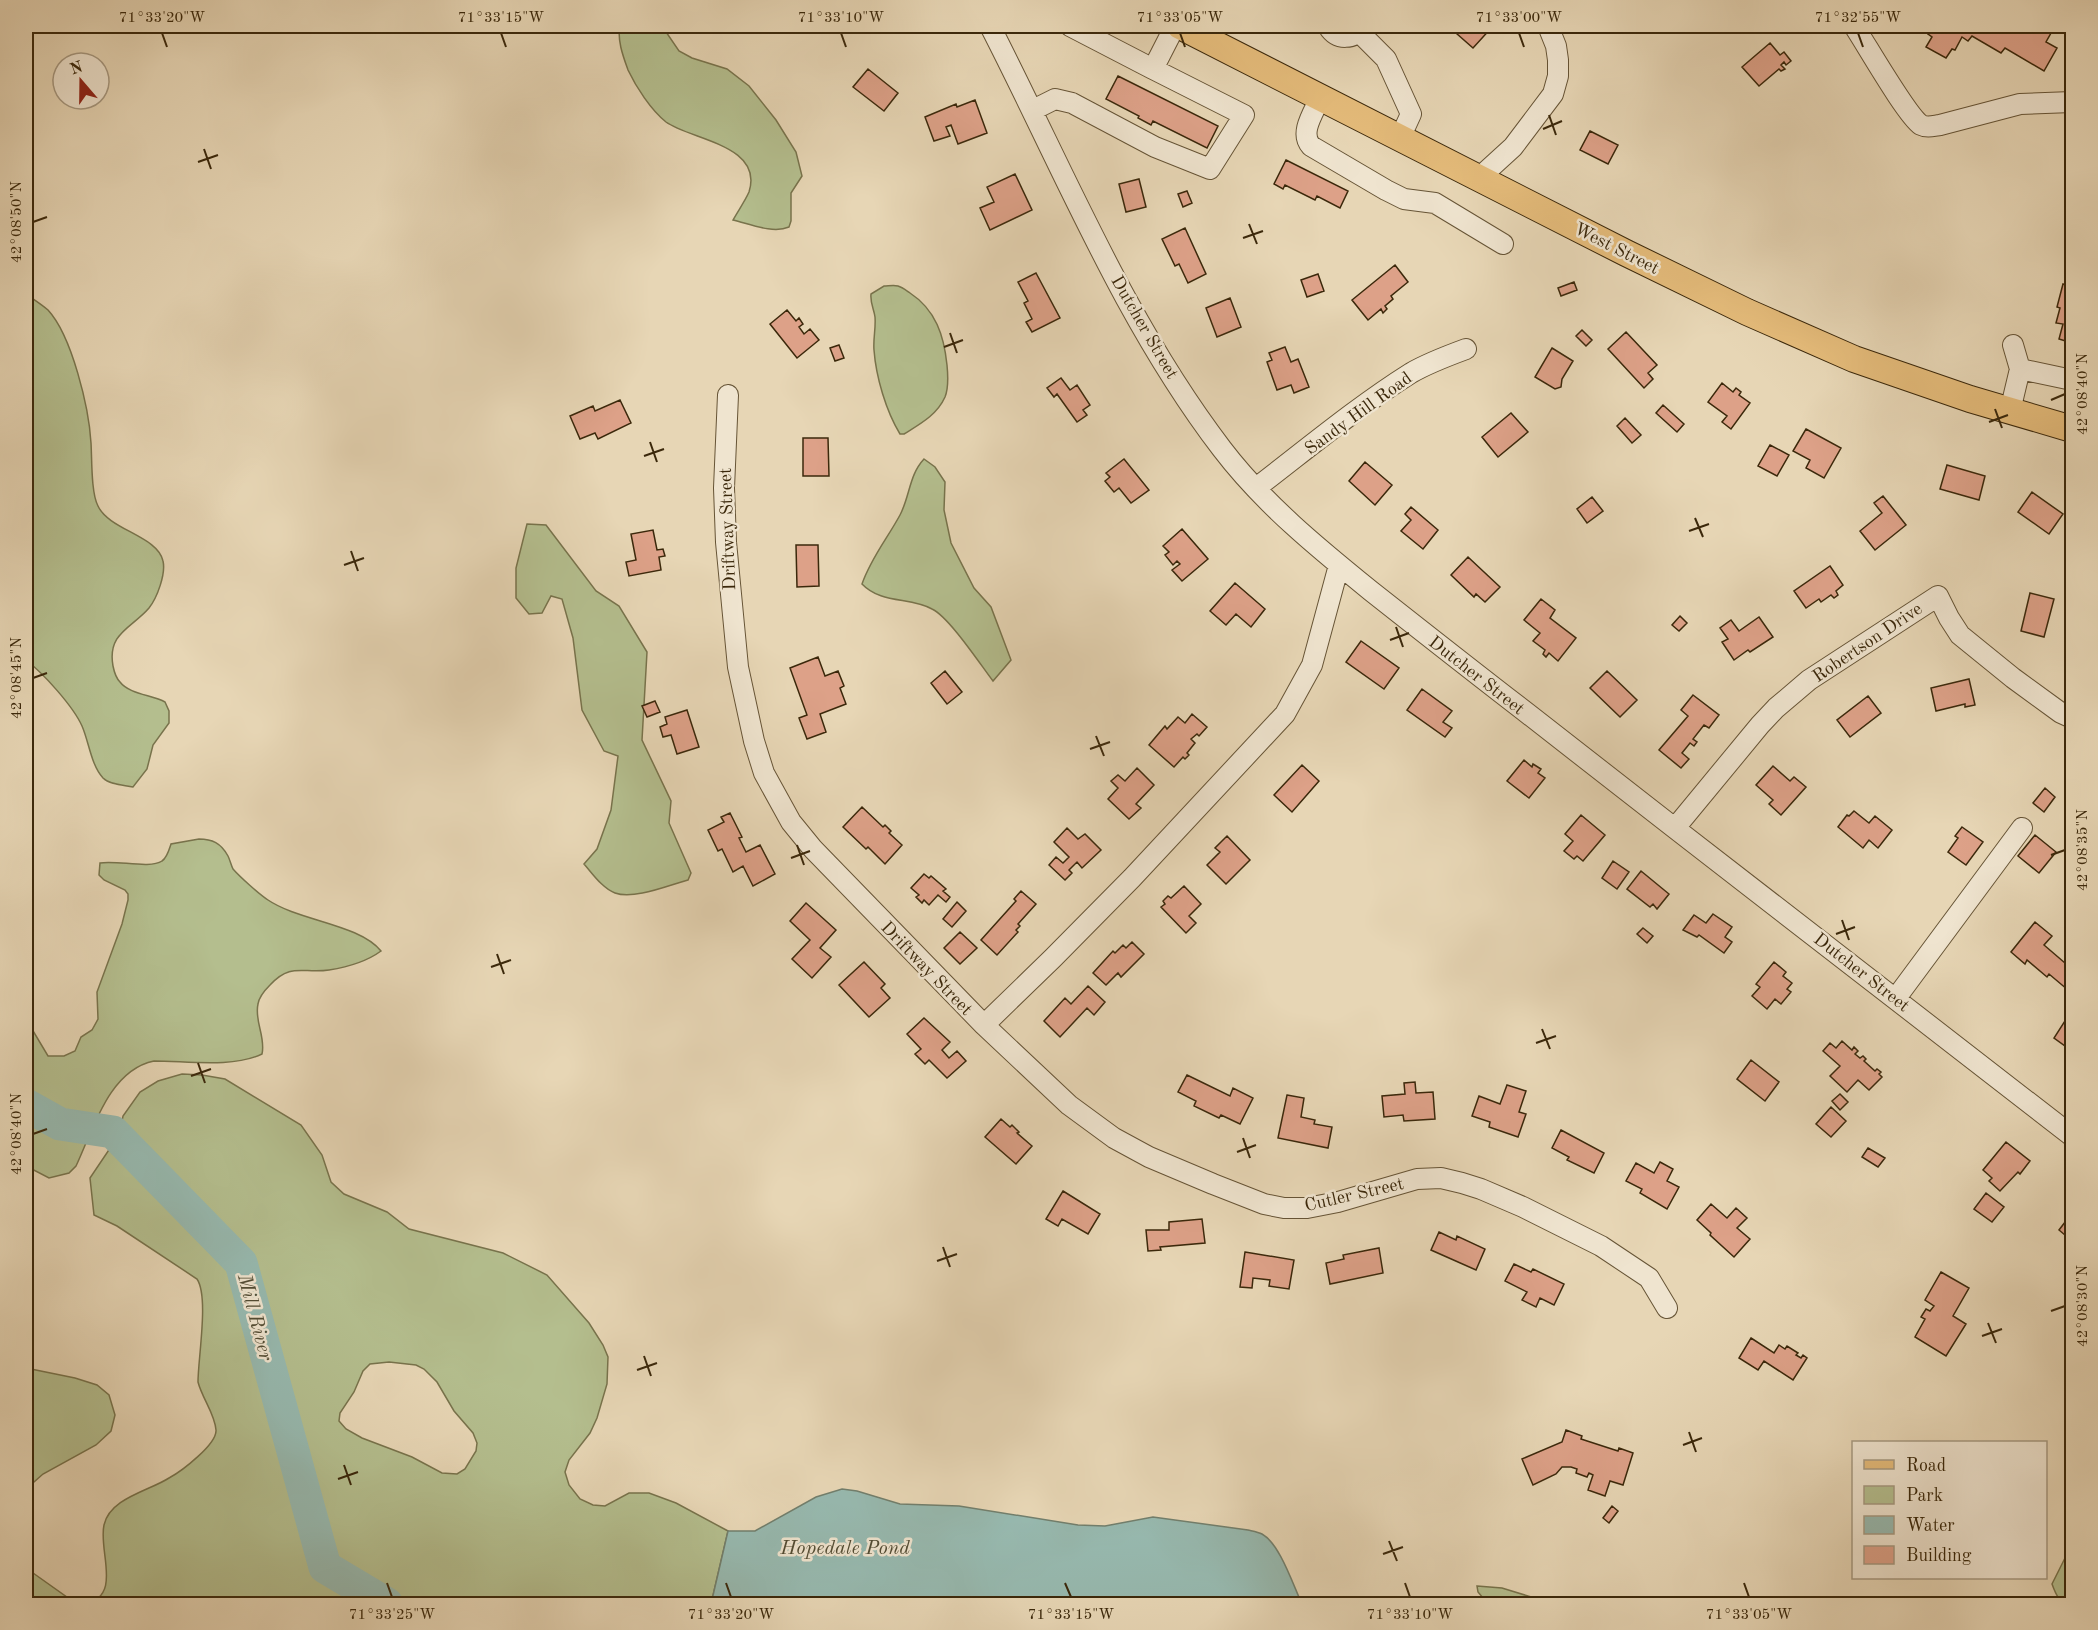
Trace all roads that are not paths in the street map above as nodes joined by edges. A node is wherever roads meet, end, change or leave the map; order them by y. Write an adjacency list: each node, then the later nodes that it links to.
1 (990, 26): 12 (street, Dutcher Street)
2 (1070, 26): 9 (street)
3 (1175, 26): 9 (street)
4 (1180, 26): 10 (main road, West Street)
5 (1328, 26): 8 (street)
6 (1548, 26): 14 (street)
7 (1854, 26): 11 (street)
8 (1362, 29): 13 (street)
9 (1153, 69): 12 (street)
10 (1320, 98): 13 (main road, West Street); 15 (street)
11 (2073, 102)
12 (1033, 110): 23 (street, Dutcher Street)
13 (1400, 138): 14 (main road, West Street)
14 (1479, 178): 21 (main road, West Street)
15 (1503, 244)
16 (2013, 345): 18 (street)
17 (1466, 349): 23 (street, Sandy Hill Road)
18 (2020, 369): 19 (street); 21 (street)
19 (2073, 380)
20 (728, 395): 29 (street, Driftway Street)
21 (2010, 411): 22 (main road, West Street)
22 (2073, 429)
23 (1256, 488): 24 (street, Dutcher Street)
24 (1339, 565): 26 (street, Dutcher Street); 29 (street, Driftway Street)
25 (2073, 718): 26 (street, Robertson Drive)
26 (1676, 828): 28 (street, Dutcher Street)
27 (2022, 828): 28 (street)
28 (1896, 998): 30 (street, Dutcher Street)
29 (984, 1025): 31 (street, Cutler Street)
30 (2073, 1136)
31 (1667, 1308)

